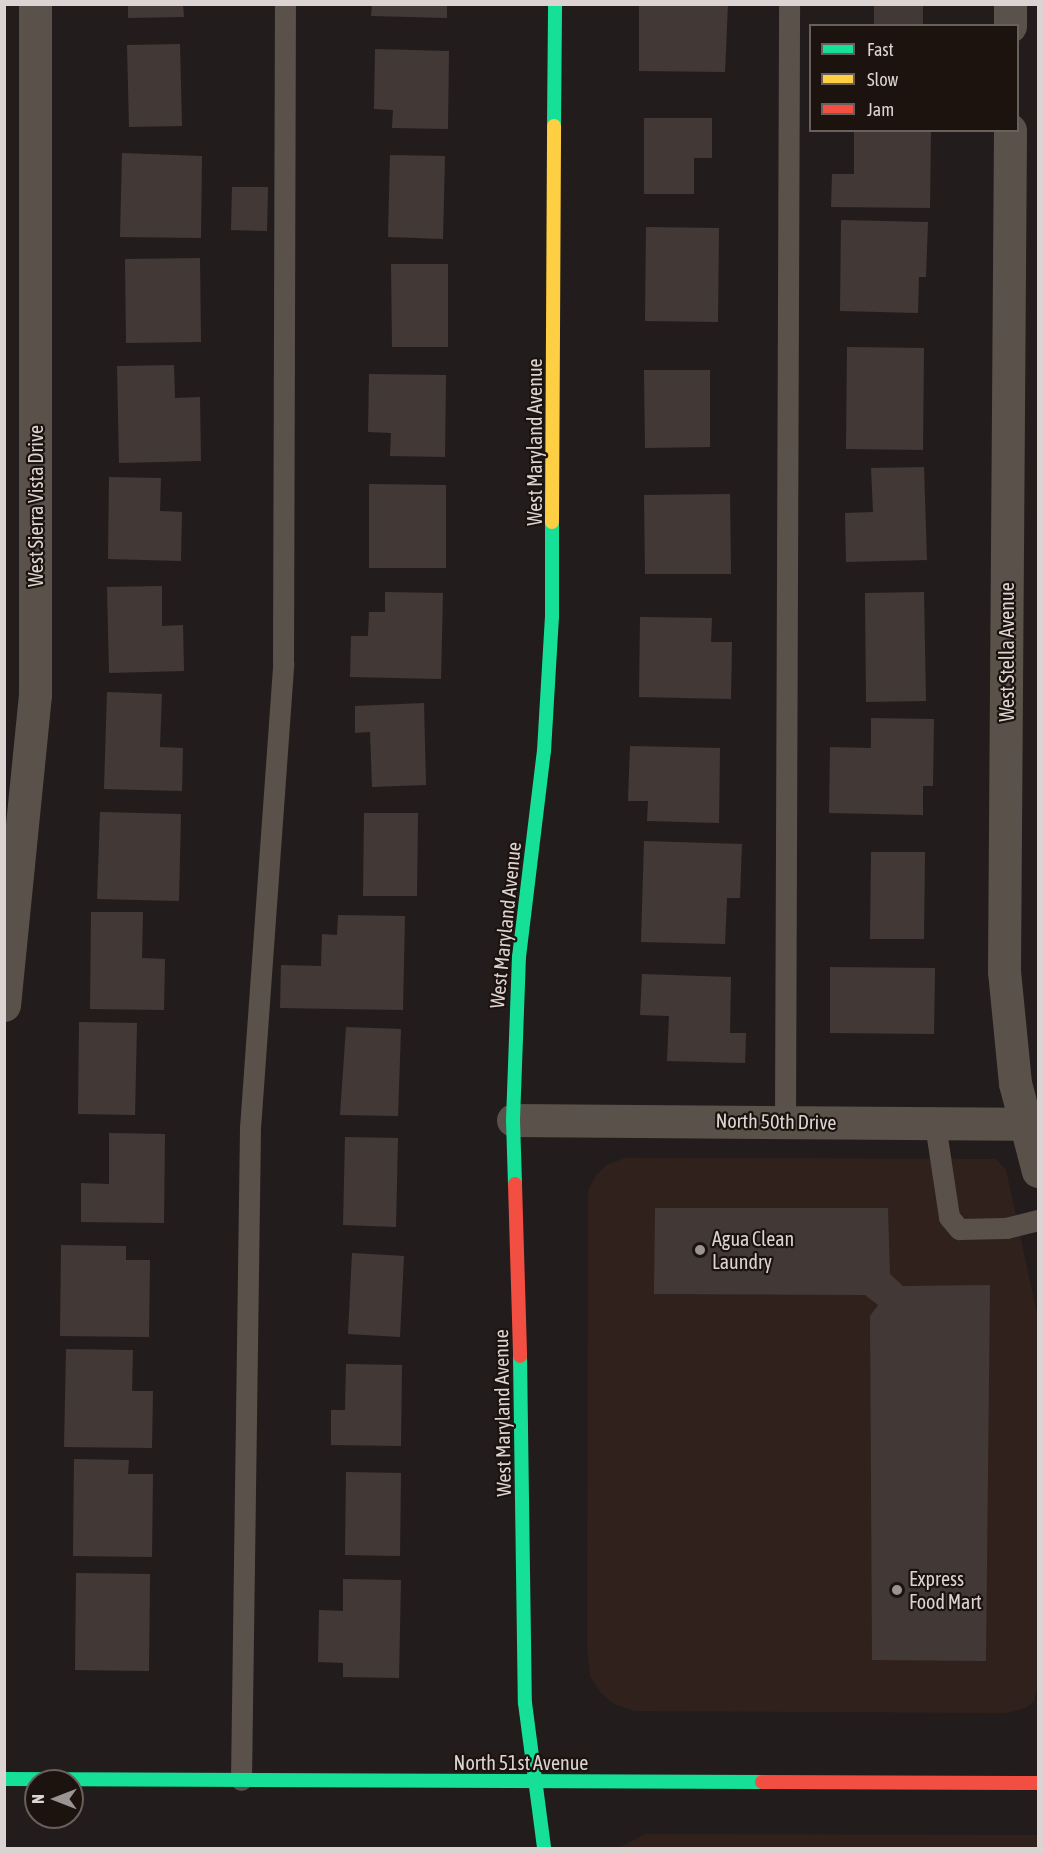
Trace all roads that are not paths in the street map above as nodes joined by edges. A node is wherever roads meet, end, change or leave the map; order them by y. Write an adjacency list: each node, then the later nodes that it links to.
1 (35, 4): 8 (street, West Sierra Vista Drive)
2 (285, 4): 16 (lane)
3 (555, 4): 9 (street, West Maryland Avenue)
4 (789, 4): 10 (lane)
5 (1010, 4): 6 (street)
6 (1010, 24)
7 (1010, 132): 12 (street, West Stella Avenue)
8 (4, 1005)
9 (513, 1120): 10 (street, North 50th Drive); 17 (street, West Maryland Avenue)
10 (785, 1121): 11 (street, North 50th Drive)
11 (935, 1124): 12 (street, North 50th Drive); 14 (lane)
12 (1032, 1124): 13 (street, West Stella Avenue)
13 (1038, 1171)
14 (1038, 1220)
15 (4, 1779): 16 (street, North 51st Avenue)
16 (241, 1780): 17 (street, North 51st Avenue)
17 (534, 1780): 18 (street, North 51st Avenue); 19 (street, West Maryland Avenue)
18 (1038, 1783)
19 (544, 1848)

